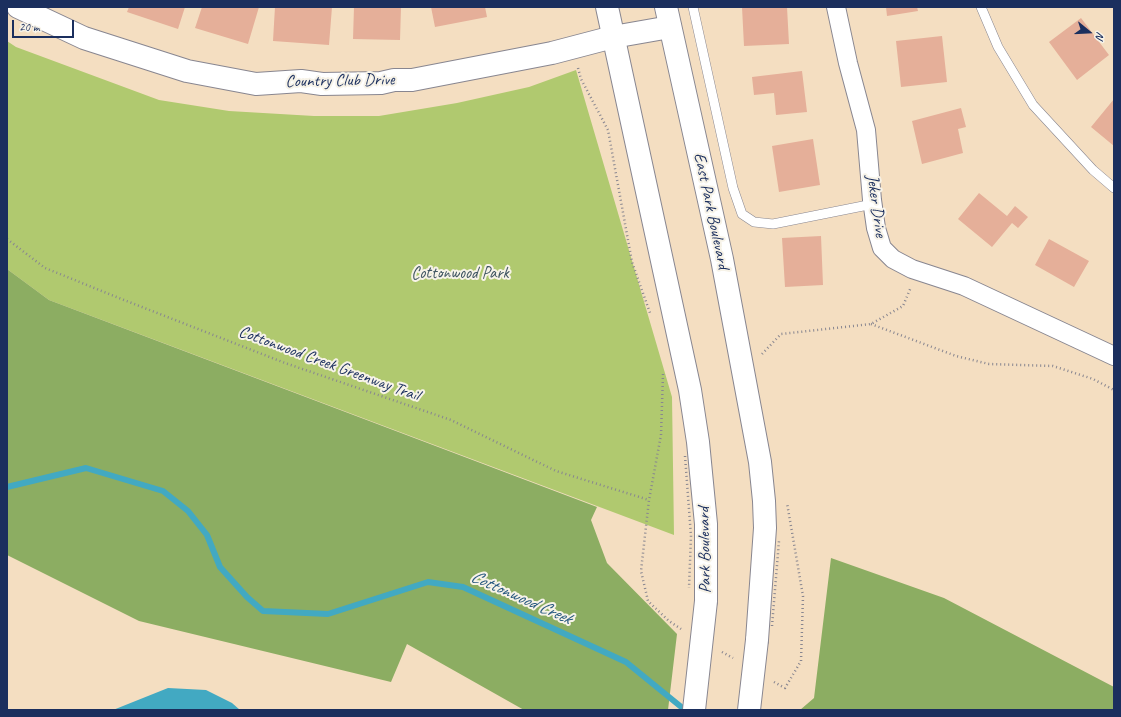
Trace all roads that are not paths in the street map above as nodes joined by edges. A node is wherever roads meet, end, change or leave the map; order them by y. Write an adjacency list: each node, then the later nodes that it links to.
1 (18, 7): 7 (main road, Country Club Drive)
2 (607, 7): 7 (main road)
3 (693, 7): 9 (lane)
4 (836, 7): 9 (street, Jeker Drive)
5 (981, 7): 8 (lane)
6 (668, 17): 7 (main road, Country Club Drive); 12 (main road, East Park Boulevard, bridge)
7 (613, 37): 11 (main road, Park Boulevard, bridge)
8 (1114, 188)
9 (873, 204): 10 (street, Jeker Drive)
10 (1114, 356)
11 (694, 710)
12 (749, 710)

